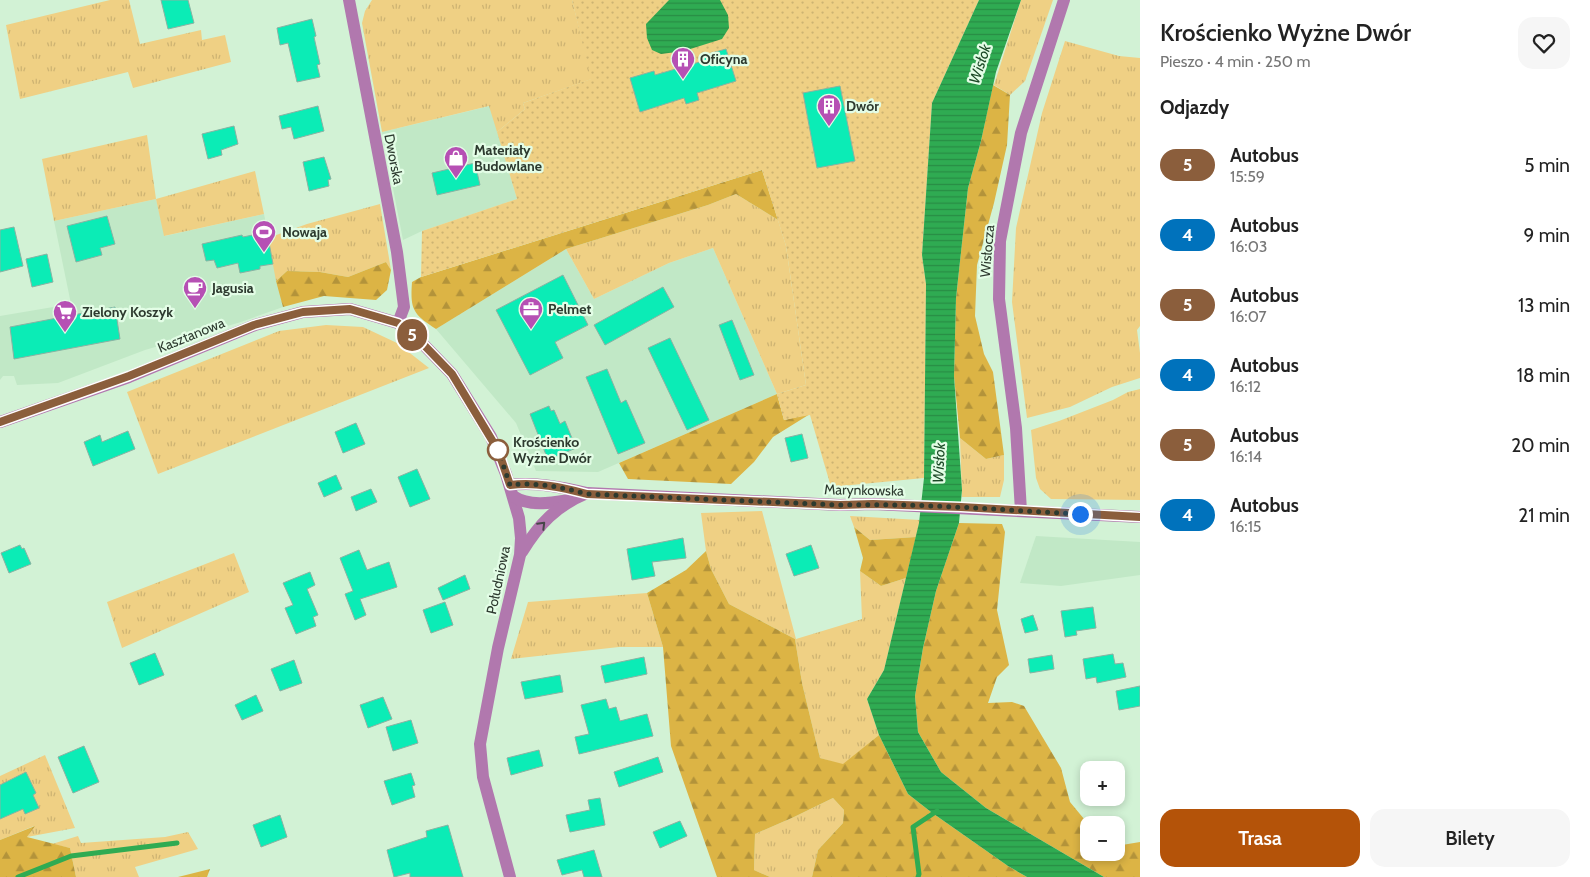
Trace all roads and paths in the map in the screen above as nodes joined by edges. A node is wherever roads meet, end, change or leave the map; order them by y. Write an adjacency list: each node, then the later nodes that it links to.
1 (349, 0): 3 (street, Dworska)
2 (1064, 0): 8 (street, Wisłocza)
3 (398, 323): 4 (street, Kasztanowa); 5 (street, Południowa)
4 (0, 422)
5 (512, 490): 6 (street, Marynkowska); 7 (street); 10 (street, Południowa)
6 (587, 494): 7 (street, Marynkowska); 8 (street, Marynkowska)
7 (569, 500): 10 (street, Marynkowska, one-way to 7)
8 (1021, 511): 9 (street, Marynkowska)
9 (1140, 517)
10 (520, 555): 11 (street, Południowa)
11 (510, 877)

